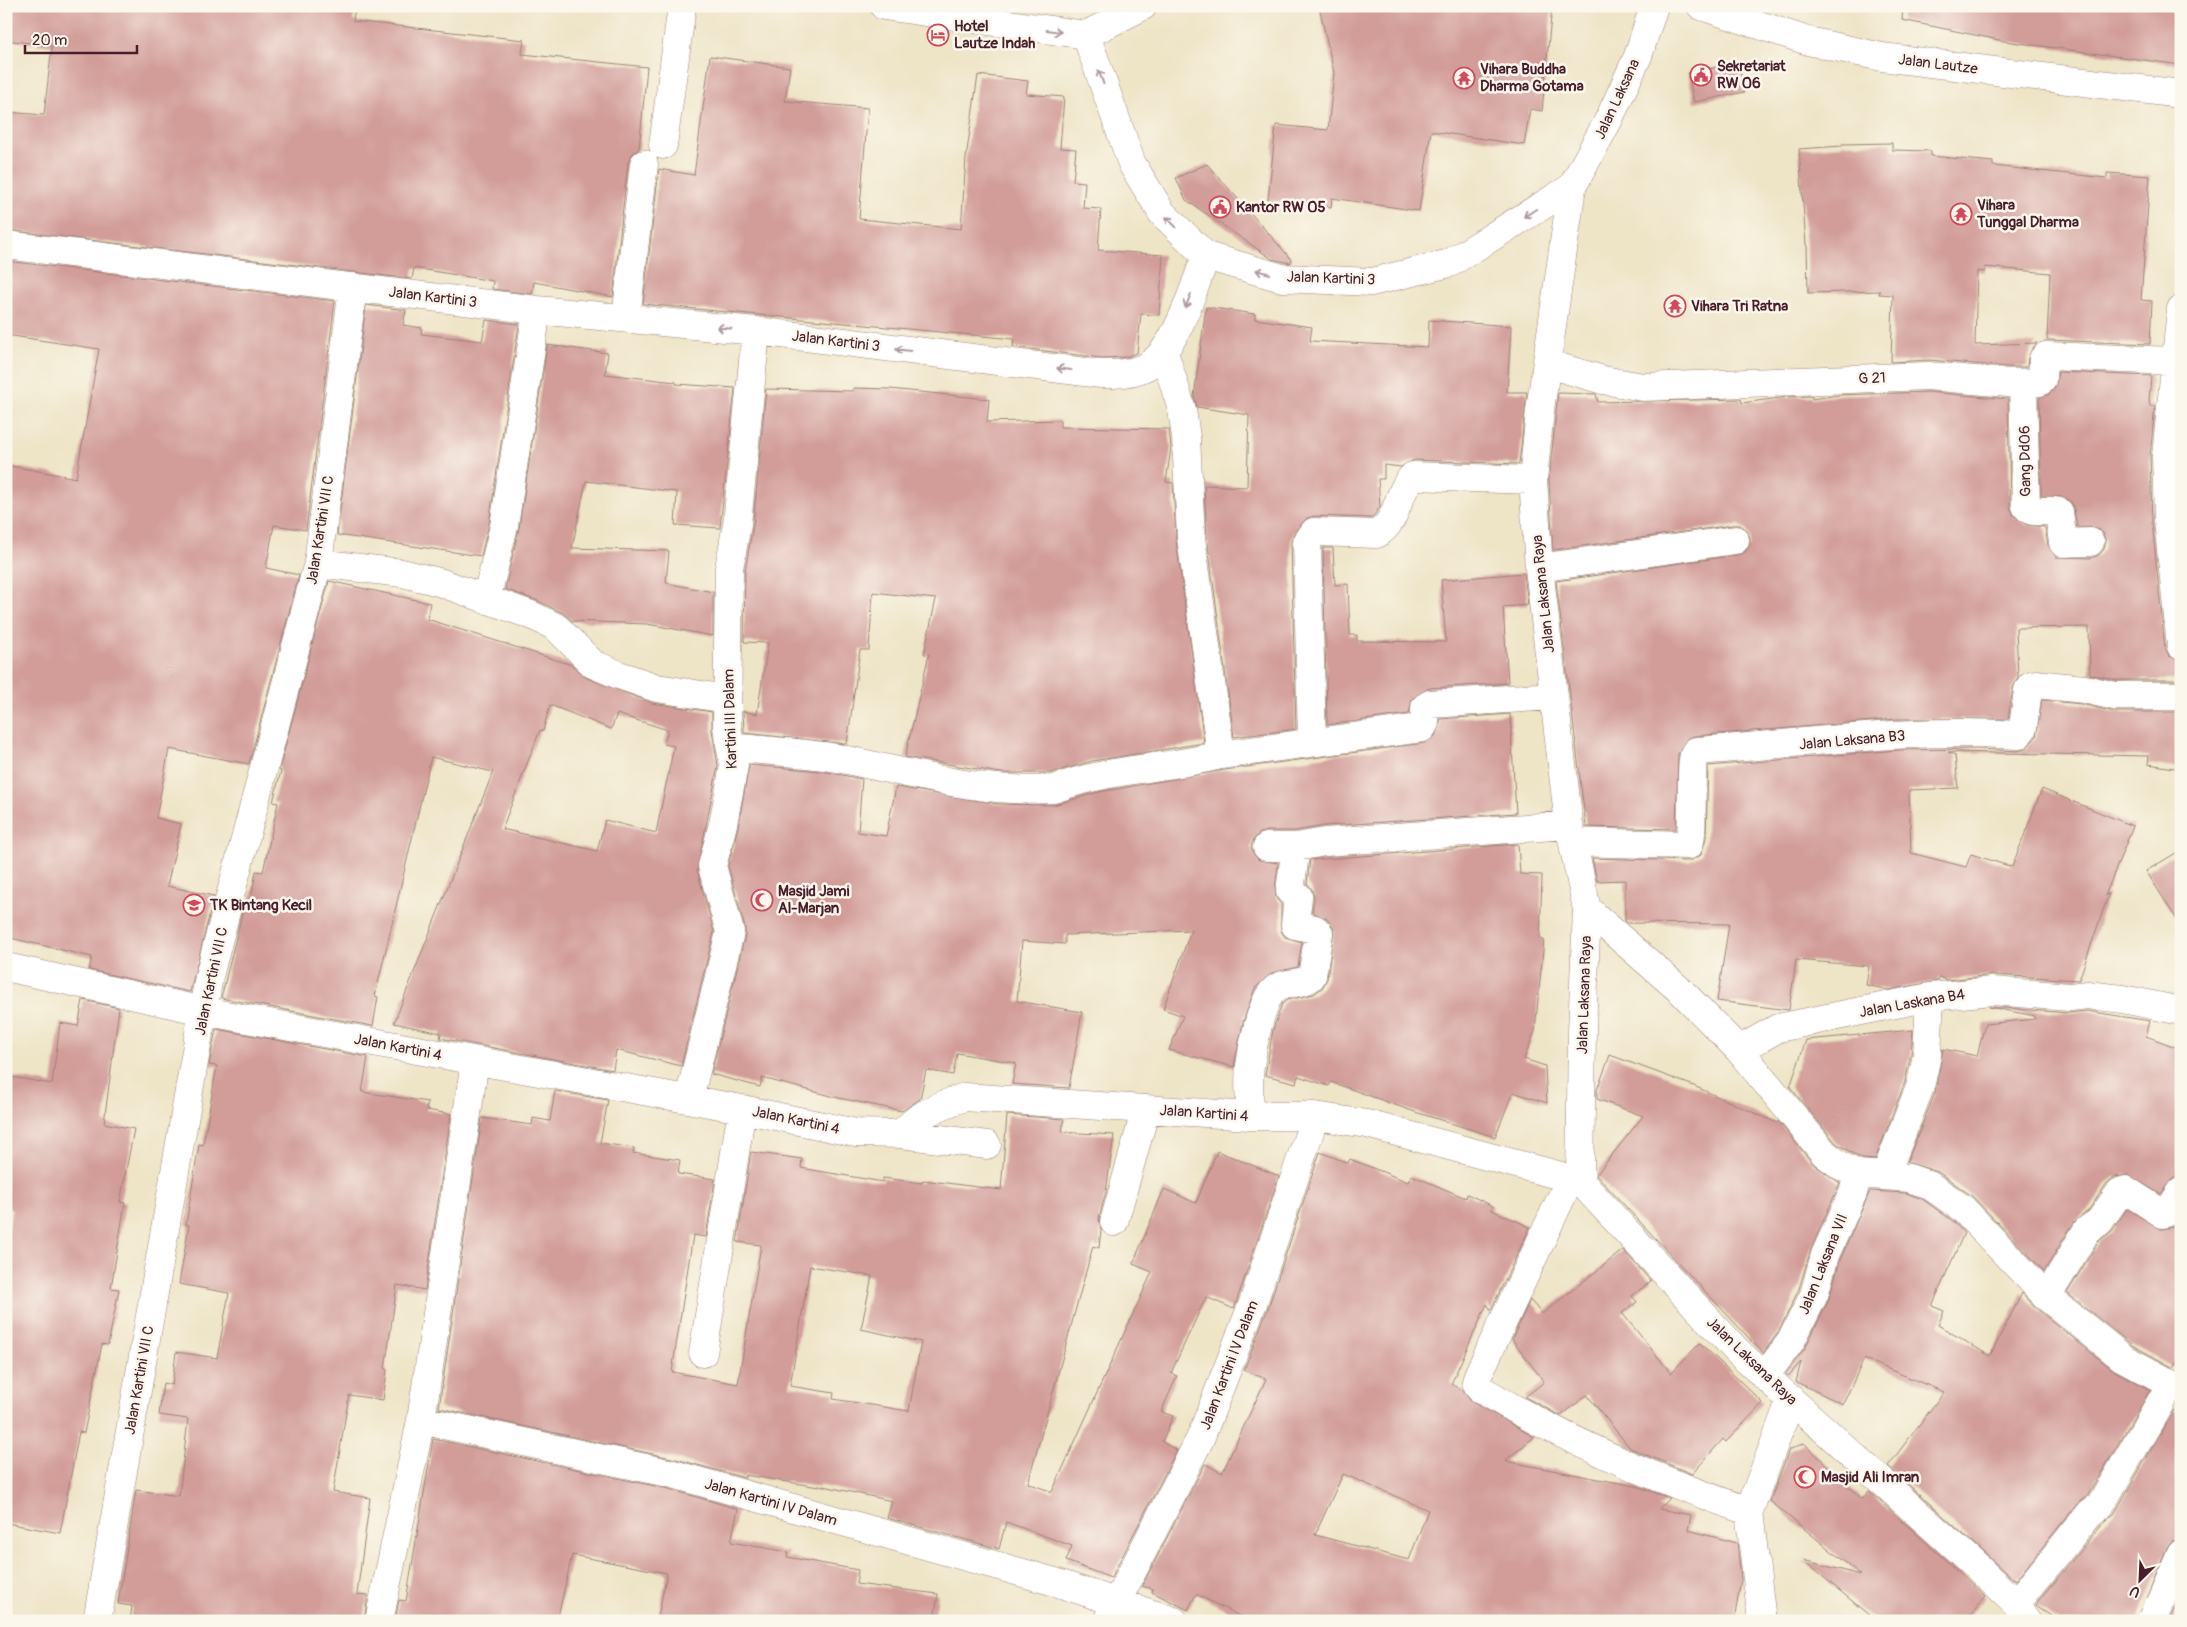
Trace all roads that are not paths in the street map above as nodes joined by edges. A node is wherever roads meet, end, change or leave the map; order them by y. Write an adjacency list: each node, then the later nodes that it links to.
1 (682, 6): 14 (street)
2 (884, 6): 6 (street, one-way to 6)
3 (1143, 6): 6 (street)
4 (1654, 6): 8 (street, Jalan Laksana)
5 (1701, 6): 7 (street, Jalan Lautze)
6 (1086, 35): 10 (street, one-way to 6)
7 (2181, 94)
8 (1572, 187): 10 (street, Jalan Kartini 3, one-way to 10); 18 (street, Jalan Laksana Raya)
9 (6, 245): 11 (street, Jalan Kartini 3)
10 (1206, 256): 16 (street, Jalan Kartini 3, one-way to 16)
11 (353, 287): 13 (street, Jalan Kartini 3); 24 (street, Jalan Kartini VII C)
12 (2181, 309): 17 (street)
13 (536, 310): 14 (street, Jalan Kartini 3); 26 (street)
14 (626, 318): 15 (street, Jalan Kartini 3, one-way to 14)
15 (756, 332): 16 (street, Jalan Kartini 3, one-way to 15); 30 (street, Kartini III Dalam)
16 (1164, 352): 33 (street)
17 (2174, 361): 19 (street, G 21); 21 (street)
18 (1548, 364): 19 (street, G 21); 20 (street, Jalan Laksana Raya)
19 (2023, 383): 23 (street, Gang Dd06)
20 (1533, 480): 25 (street, Jalan Laksana Raya); 31 (street)
21 (2174, 520): 27 (street)
22 (1735, 540): 25 (street)
23 (2090, 542)
24 (318, 563): 26 (street); 40 (street, Jalan Kartini VII C)
25 (1539, 568): 28 (street, Jalan Laksana Raya)
26 (486, 600): 30 (street)
27 (2181, 646)
28 (1554, 696): 31 (street); 34 (street, Jalan Laksana Raya)
29 (2181, 696): 34 (street, Jalan Laksana B3)
30 (727, 699): 32 (street, Kartini III Dalam)
31 (1312, 742): 33 (street)
32 (731, 747): 33 (street); 44 (street, Kartini III Dalam)
33 (1221, 754)
34 (1571, 834): 36 (street); 37 (street, Jalan Laksana Raya)
35 (1267, 847): 36 (street)
36 (1296, 847): 47 (street)
37 (1587, 909): 42 (street); 53 (street, Jalan Laksana Raya)
38 (6, 967): 40 (street, Jalan Kartini 4)
39 (1930, 997): 41 (street, Jalan Laskana B4); 42 (street, Jalan Laskana B4); 52 (street)
40 (203, 1011): 43 (street, Jalan Kartini 4); 67 (street, Jalan Kartini VII C)
41 (2181, 1011)
42 (1739, 1050): 51 (street)
43 (475, 1061): 44 (street, Jalan Kartini 4); 61 (street)
44 (689, 1099): 45 (street, Jalan Kartini 4)
45 (742, 1108): 49 (street, Jalan Kartini 4); 57 (street)
46 (1146, 1109): 47 (street, Jalan Kartini 4); 49 (street, Jalan Kartini 4); 55 (street)
47 (1250, 1116): 48 (street, Jalan Kartini 4)
48 (1315, 1116): 53 (street, Jalan Kartini 4); 65 (street, Jalan Kartini IV Dalam)
49 (901, 1134): 50 (street)
50 (987, 1145)
51 (1858, 1174): 52 (street); 58 (street, Jalan Laksana VII)
52 (1885, 1176): 56 (street)
53 (1575, 1180): 58 (street, Jalan Laksana Raya); 62 (street)
54 (2181, 1192): 56 (street)
55 (1114, 1222)
56 (2047, 1297): 59 (street)
57 (703, 1353)
58 (1765, 1376): 60 (street, Jalan Laksana Raya)
59 (2176, 1386): 66 (street)
60 (1791, 1399): 62 (street); 66 (street, Jalan Laksana Raya)
61 (421, 1420): 65 (street, Jalan Kartini IV Dalam); 68 (street)
62 (1749, 1511): 70 (street)
63 (2181, 1554): 64 (street)
64 (2173, 1599): 71 (street)
65 (1111, 1612): 69 (street)
66 (2022, 1612)
67 (97, 1621)
68 (379, 1621)
69 (1174, 1621)
70 (1762, 1621)
71 (2152, 1621)

